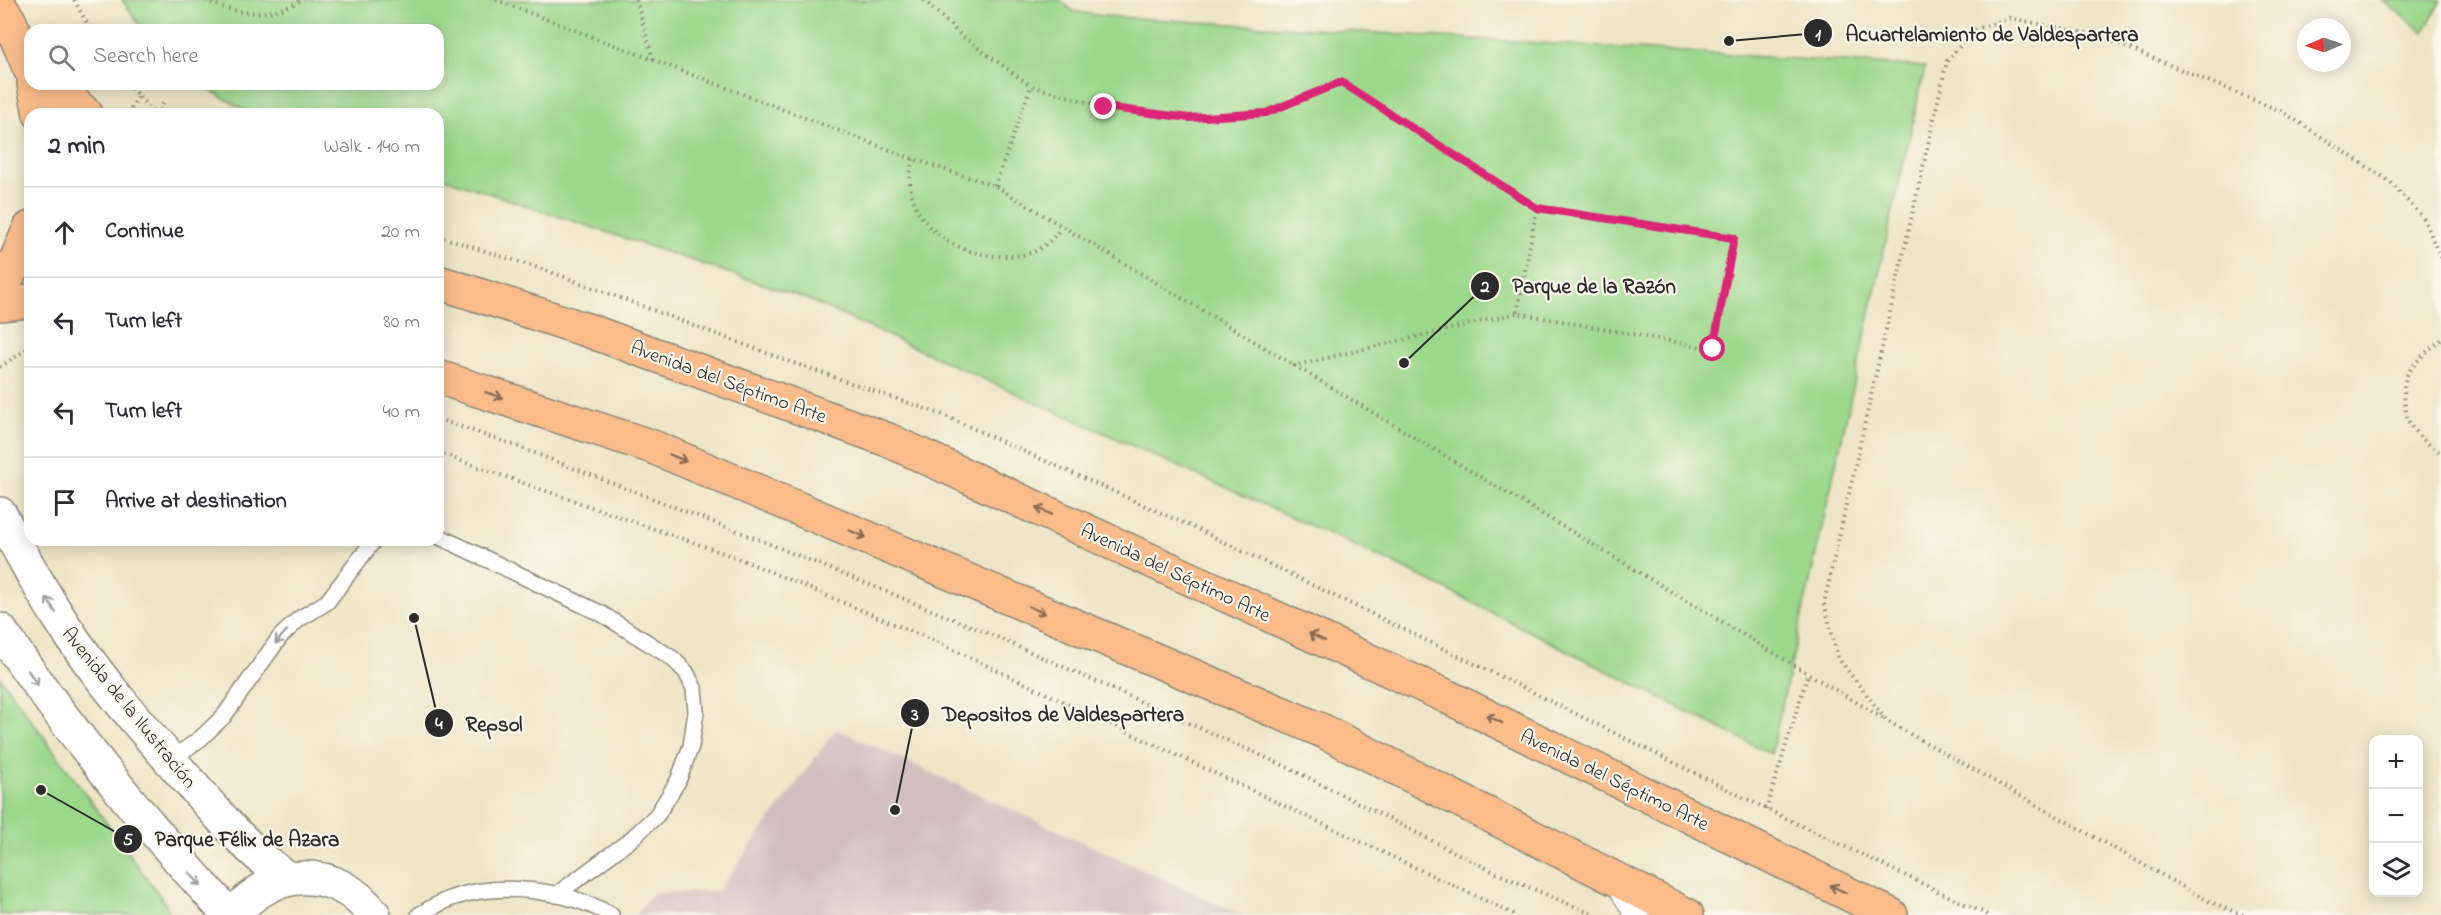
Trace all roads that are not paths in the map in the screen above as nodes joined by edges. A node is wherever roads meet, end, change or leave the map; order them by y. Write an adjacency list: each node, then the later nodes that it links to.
1 (26, 0): 3 (main road)
2 (0, 7): 4 (main road)
3 (27, 24)
4 (24, 54)
5 (35, 90): 7 (main road)
6 (60, 90): 8 (main road)
7 (39, 108)
8 (79, 108)
9 (24, 242): 11 (main road)
10 (444, 284): 30 (main road, Avenida del Séptimo Arte, one-way to 10)
11 (0, 291)
12 (24, 302): 13 (main road)
13 (0, 304)
14 (444, 378): 21 (main road, one-way to 21)
15 (0, 514): 19 (street, Avenida de la Ilustración, one-way to 15)
16 (444, 539): 22 (lane)
17 (369, 546): 19 (lane, one-way to 19)
18 (0, 630): 23 (street, one-way to 23)
19 (170, 760): 20 (street, Avenida de la Ilustración)
20 (288, 879): 24 (street); 25 (street)
21 (1622, 882): 28 (street); 29 (main road)
22 (556, 895): 26 (lane); 27 (lane)
23 (229, 915)
24 (234, 915)
25 (374, 915)
26 (418, 915)
27 (611, 915)
28 (1642, 915)
29 (1688, 915)
30 (1891, 915)

